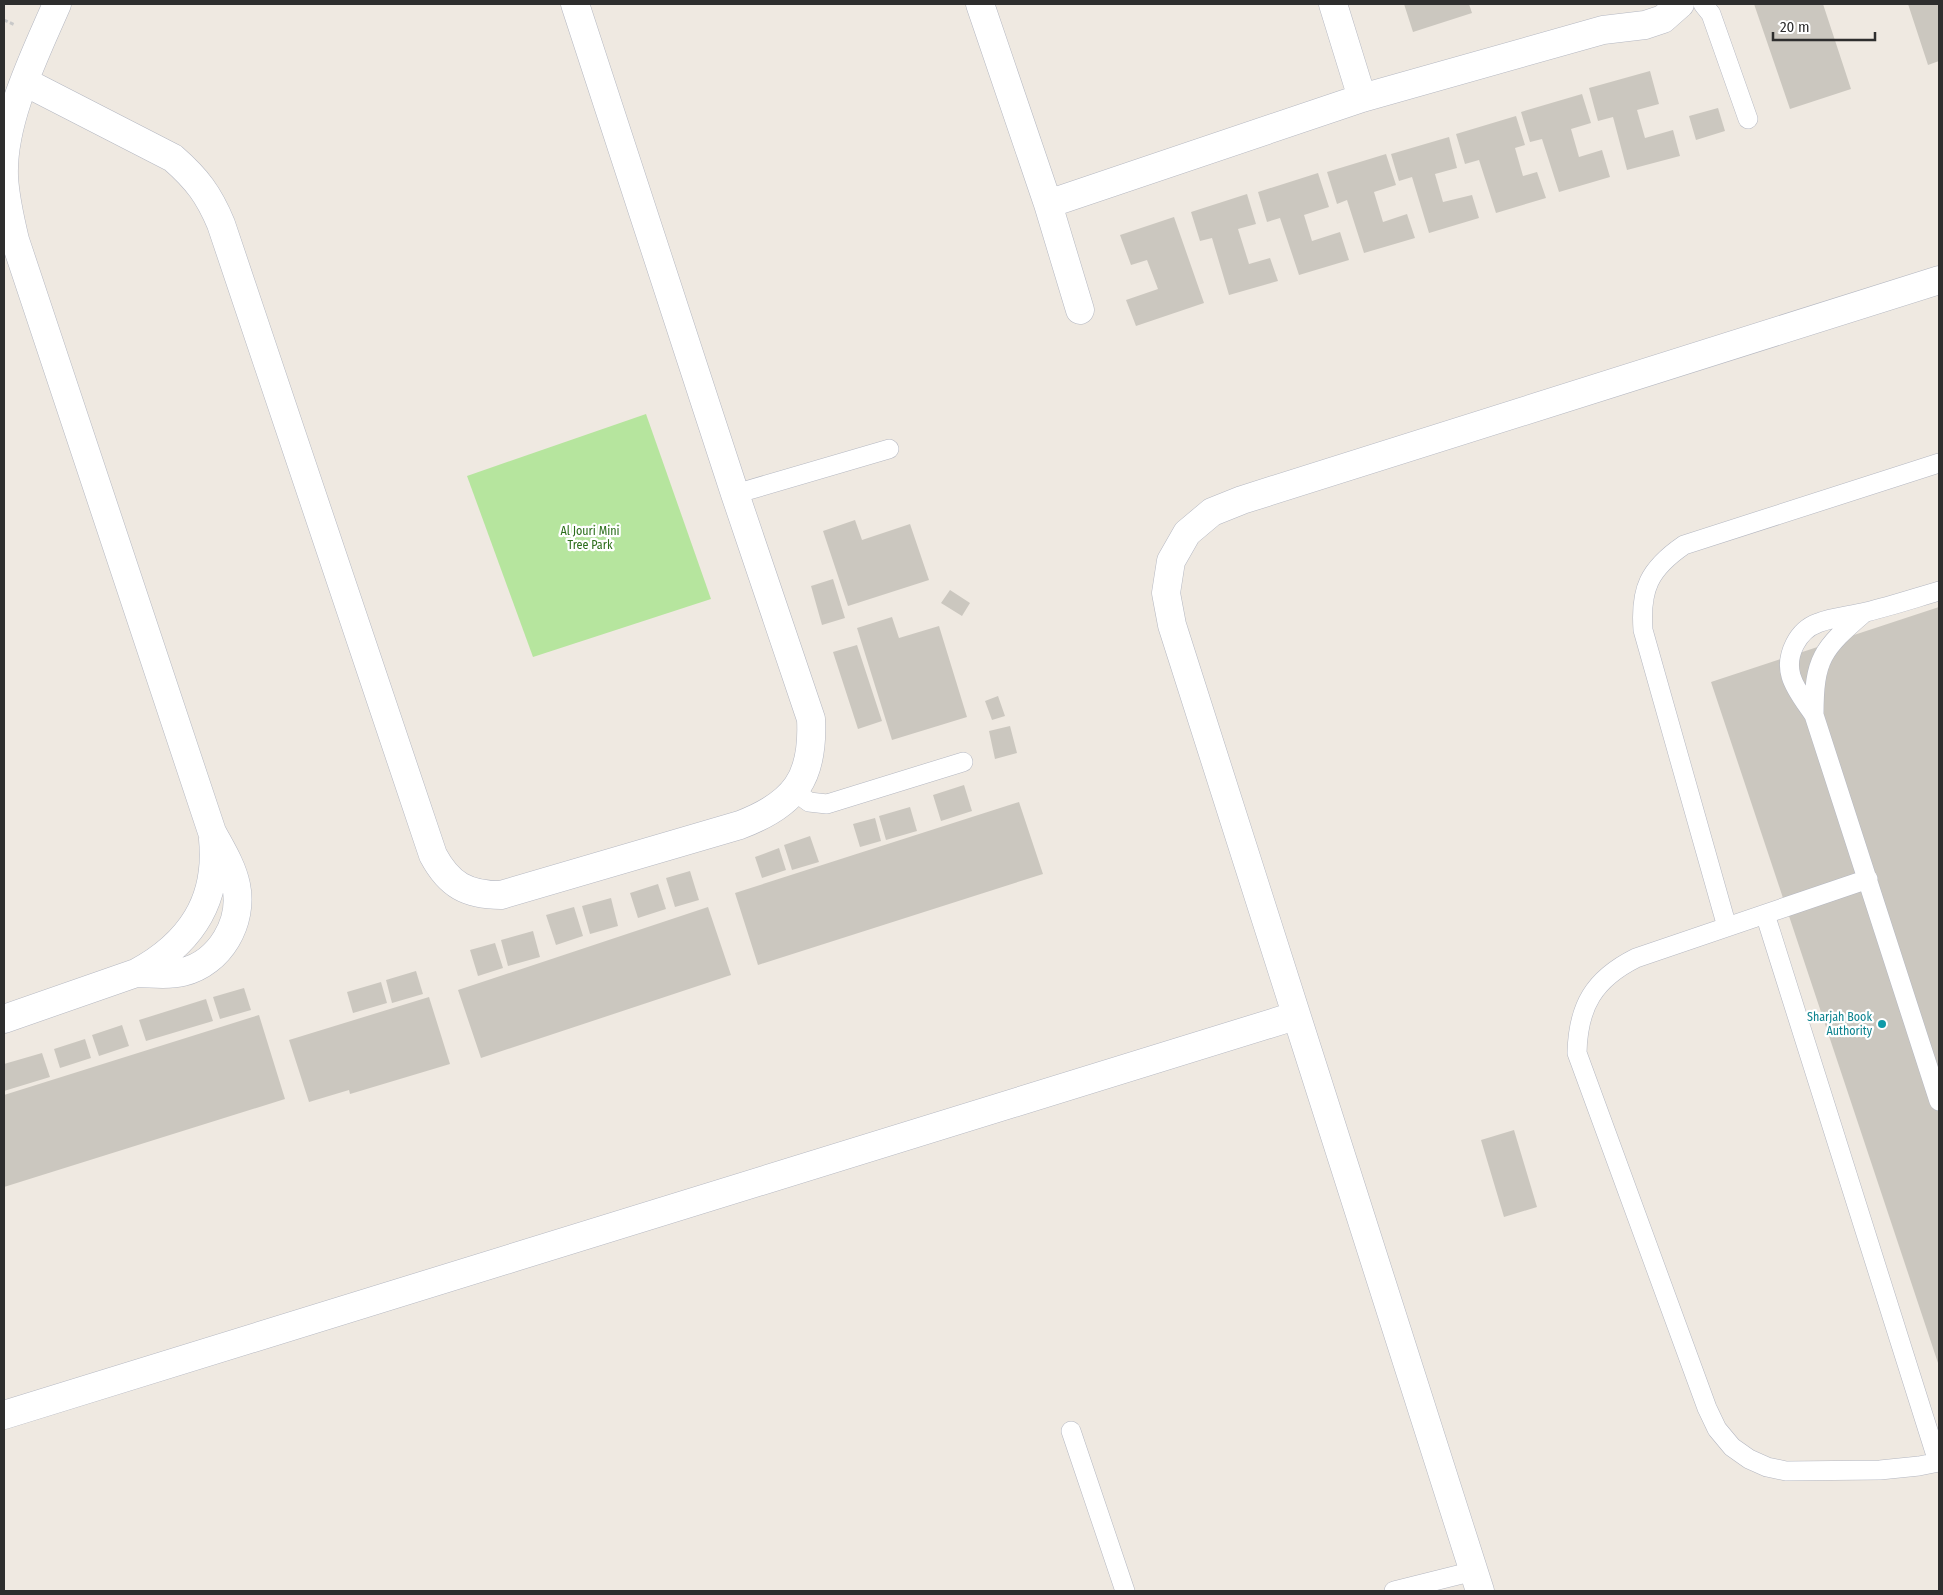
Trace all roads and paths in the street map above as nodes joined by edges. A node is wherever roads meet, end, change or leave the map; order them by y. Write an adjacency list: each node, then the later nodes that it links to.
1 (57, 4): 9 (street)
2 (575, 4): 17 (street)
3 (980, 4): 12 (street)
4 (1333, 4): 10 (street)
5 (1648, 4): 8 (street)
6 (1680, 4): 8 (street)
7 (1703, 4): 11 (lane)
8 (1603, 30): 10 (street)
9 (25, 82): 22 (street); 23 (street)
10 (1362, 98): 12 (street)
11 (1748, 119)
12 (1048, 204): 14 (street)
13 (1939, 280): 28 (street)
14 (1080, 310)
15 (889, 449): 17 (lane)
16 (1939, 463): 26 (lane)
17 (734, 494): 22 (street)
18 (1939, 591): 19 (lane)
19 (1865, 613): 20 (lane); 20 (lane)
20 (1814, 715): 24 (lane)
21 (963, 762): 22 (lane)
22 (794, 791)
23 (212, 832): 27 (street); 27 (street)
24 (1868, 880): 25 (lane); 30 (lane)
25 (1766, 914): 26 (lane); 33 (lane)
26 (1727, 927): 33 (lane)
27 (136, 973): 29 (street)
28 (1295, 1016): 31 (street); 34 (street)
29 (4, 1019)
30 (1939, 1101)
31 (4, 1415)
32 (1071, 1431): 35 (lane)
33 (1939, 1462)
34 (1477, 1581): 36 (lane)
35 (1125, 1591)
36 (1394, 1591)

